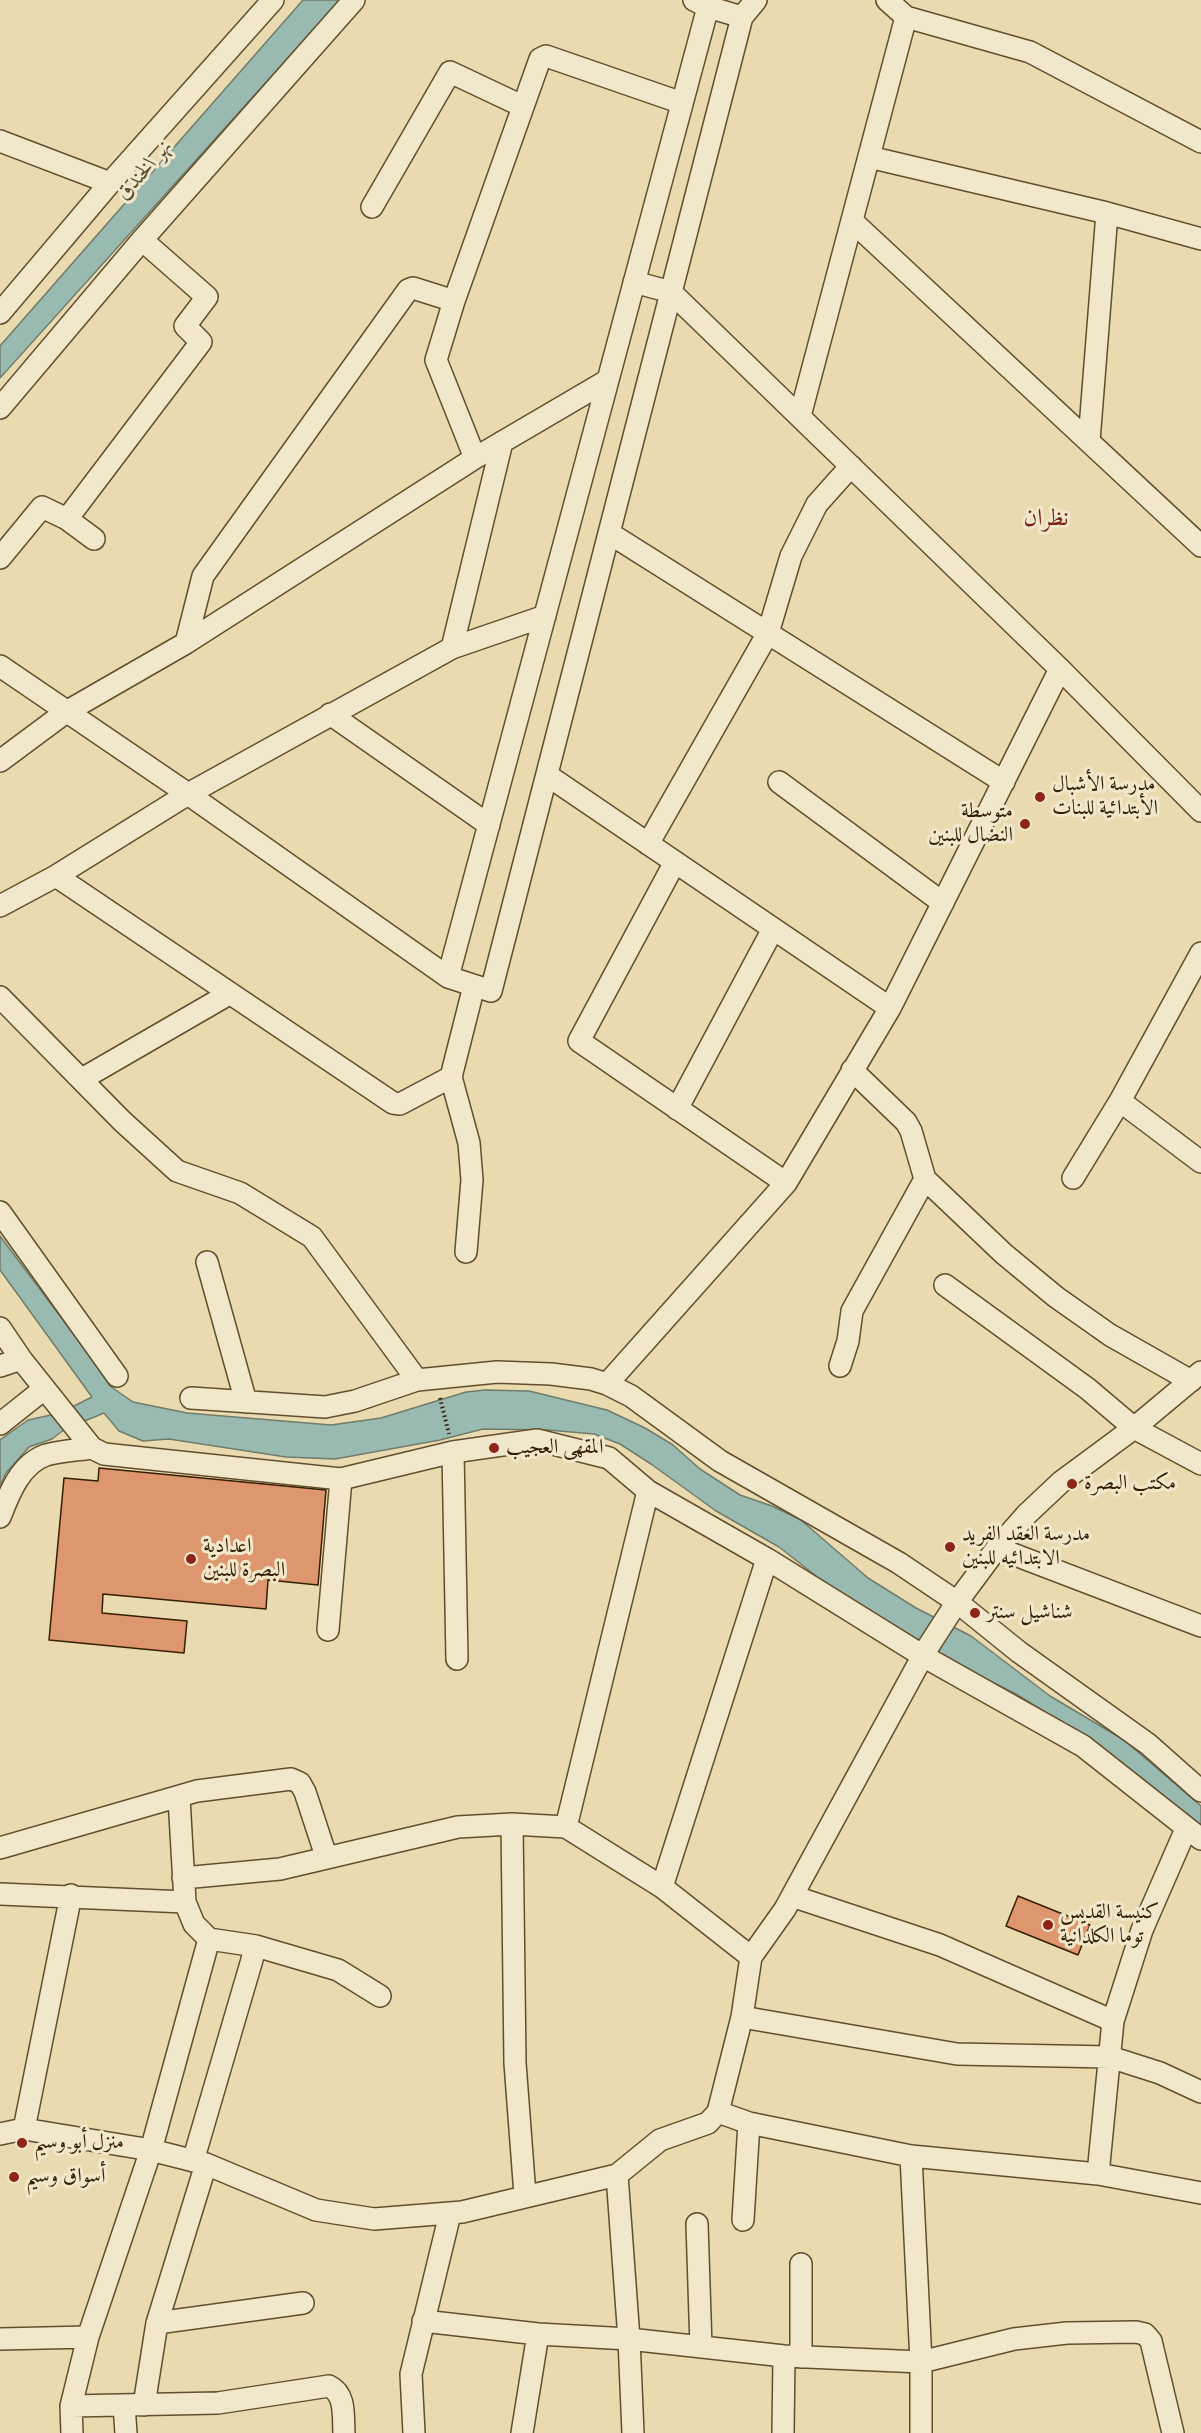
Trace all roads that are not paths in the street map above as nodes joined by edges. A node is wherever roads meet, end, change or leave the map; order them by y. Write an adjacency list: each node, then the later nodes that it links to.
1 (273, 0): 13 (street)
2 (354, 0): 18 (street)
3 (756, 0): 6 (street)
4 (887, 0): 7 (street)
5 (701, 4): 6 (street); 8 (street)
6 (742, 17): 20 (street)
7 (906, 17): 11 (street); 12 (street)
8 (682, 103): 9 (street); 19 (street)
9 (522, 106): 14 (street); 21 (street)
10 (0, 141): 13 (street)
11 (1201, 142)
12 (869, 157): 15 (street); 16 (street)
13 (110, 183): 22 (street)
14 (372, 207)
15 (1107, 213): 17 (street); 26 (street)
16 (852, 221): 25 (street); 26 (street)
17 (1201, 239)
18 (142, 240): 24 (street); 30 (street)
19 (634, 282): 20 (street); 23 (street)
20 (671, 292): 25 (street); 31 (street)
21 (454, 301): 28 (street); 37 (street)
22 (0, 313)
23 (608, 380): 27 (street); 35 (street)
24 (0, 408)
25 (800, 416): 29 (street)
26 (1089, 441): 33 (street)
27 (502, 442): 28 (street); 38 (street)
28 (475, 458): 37 (street)
29 (851, 466): 36 (street); 40 (street)
30 (67, 519): 32 (street); 34 (street)
31 (609, 533): 36 (street); 44 (street)
32 (94, 539)
33 (1201, 546)
34 (0, 558)
35 (545, 616): 38 (street); 49 (street)
36 (768, 633): 46 (street); 50 (street)
37 (186, 642): 41 (street)
38 (452, 648): 42 (street)
39 (0, 666): 41 (street)
40 (1060, 669): 46 (street); 48 (street)
41 (66, 712): 43 (street); 47 (street)
42 (330, 714): 47 (street); 49 (street)
43 (0, 761)
44 (547, 775): 50 (street); 58 (street)
45 (779, 782): 53 (street)
46 (1004, 782): 53 (street)
47 (188, 794): 52 (street); 57 (street)
48 (1201, 811)
49 (489, 825): 57 (street)
50 (648, 844): 51 (street)
51 (675, 862): 55 (street); 66 (street)
52 (56, 876): 54 (street); 59 (street)
53 (943, 903): 61 (street)
54 (0, 906)
55 (773, 929): 61 (street); 66 (street)
56 (1201, 953): 65 (street)
57 (448, 977): 58 (street)
58 (483, 988): 63 (street)
59 (229, 993): 63 (street); 64 (street)
60 (0, 997): 64 (street)
61 (890, 1008): 62 (street)
62 (852, 1070): 69 (street); 70 (street)
63 (451, 1077): 72 (street)
64 (82, 1079): 81 (street)
65 (1120, 1101): 67 (street); 68 (street)
66 (678, 1109): 70 (street)
67 (1201, 1162)
68 (1073, 1178)
69 (925, 1179): 78 (street); 80 (street)
70 (786, 1183): 82 (street)
71 (0, 1212): 79 (street)
72 (466, 1252)
73 (207, 1262): 85 (street)
74 (945, 1285): 87 (street)
75 (0, 1328): 76 (street)
76 (21, 1359): 77 (street); 83 (street)
77 (0, 1366)
78 (840, 1366)
79 (117, 1376)
80 (1196, 1377): 87 (street)
81 (417, 1380): 82 (street); 85 (street)
82 (607, 1384): 96 (street)
83 (44, 1389): 86 (street); 88 (street)
84 (191, 1398): 85 (street)
85 (246, 1402)
86 (0, 1424)
87 (1134, 1428): 90 (street); 94 (street)
88 (87, 1441): 91 (street); 93 (street)
89 (452, 1448): 91 (street); 92 (street); 100 (street)
90 (1201, 1464)
91 (341, 1479): 98 (street)
92 (648, 1491): 95 (street); 104 (street)
93 (0, 1517)
94 (997, 1548): 96 (street); 97 (street)
95 (767, 1559): 99 (street); 109 (street)
96 (955, 1605): 99 (street); 101 (street)
97 (1201, 1626)
98 (328, 1630)
99 (924, 1653): 105 (street); 112 (street)
100 (457, 1659)
101 (1201, 1791)
102 (179, 1798): 106 (street); 107 (street); 108 (street)
103 (512, 1824): 104 (street); 107 (street); 132 (street)
104 (566, 1827): 109 (street)
105 (1194, 1834): 119 (street)
106 (0, 1848)
107 (326, 1856): 108 (street)
108 (183, 1878): 113 (street)
109 (662, 1887): 116 (street)
110 (0, 1894): 111 (street)
111 (71, 1895): 113 (street); 124 (street)
112 (792, 1896): 116 (street); 119 (street)
113 (185, 1902): 114 (street)
114 (209, 1939): 115 (street); 126 (street)
115 (256, 1946): 117 (street); 128 (street)
116 (751, 1957): 118 (street)
117 (380, 1996)
118 (742, 2018): 120 (street); 122 (street)
119 (1113, 2021): 120 (street)
120 (1110, 2057): 121 (street); 129 (street)
121 (1201, 2092)
122 (718, 2112): 123 (street); 130 (street)
123 (749, 2123): 127 (street); 134 (street)
124 (24, 2129): 125 (street); 126 (street)
125 (0, 2134)
126 (151, 2150): 128 (street); 141 (street)
127 (911, 2156): 129 (street); 146 (street)
128 (199, 2163): 133 (street); 139 (street)
129 (1098, 2174): 131 (street)
130 (616, 2175): 132 (street); 143 (street)
131 (1201, 2193)
132 (525, 2196): 133 (street)
133 (450, 2214): 138 (street)
134 (743, 2220)
135 (697, 2224): 144 (street)
136 (801, 2264): 145 (street)
137 (303, 2303): 139 (street)
138 (423, 2321): 140 (street); 152 (street)
139 (157, 2323): 147 (street)
140 (538, 2334): 143 (street); 153 (street)
141 (88, 2337): 142 (street); 148 (street)
142 (0, 2339)
143 (630, 2339): 144 (street); 154 (street)
144 (701, 2347): 145 (street)
145 (792, 2356): 146 (street); 155 (street)
146 (921, 2362): 156 (street); 157 (street)
147 (134, 2405): 148 (street); 150 (street); 151 (street)
148 (71, 2406): 149 (street)
149 (72, 2433)
150 (126, 2433)
151 (344, 2433)
152 (414, 2433)
153 (522, 2433)
154 (633, 2433)
155 (783, 2433)
156 (921, 2433)
157 (1173, 2433)

